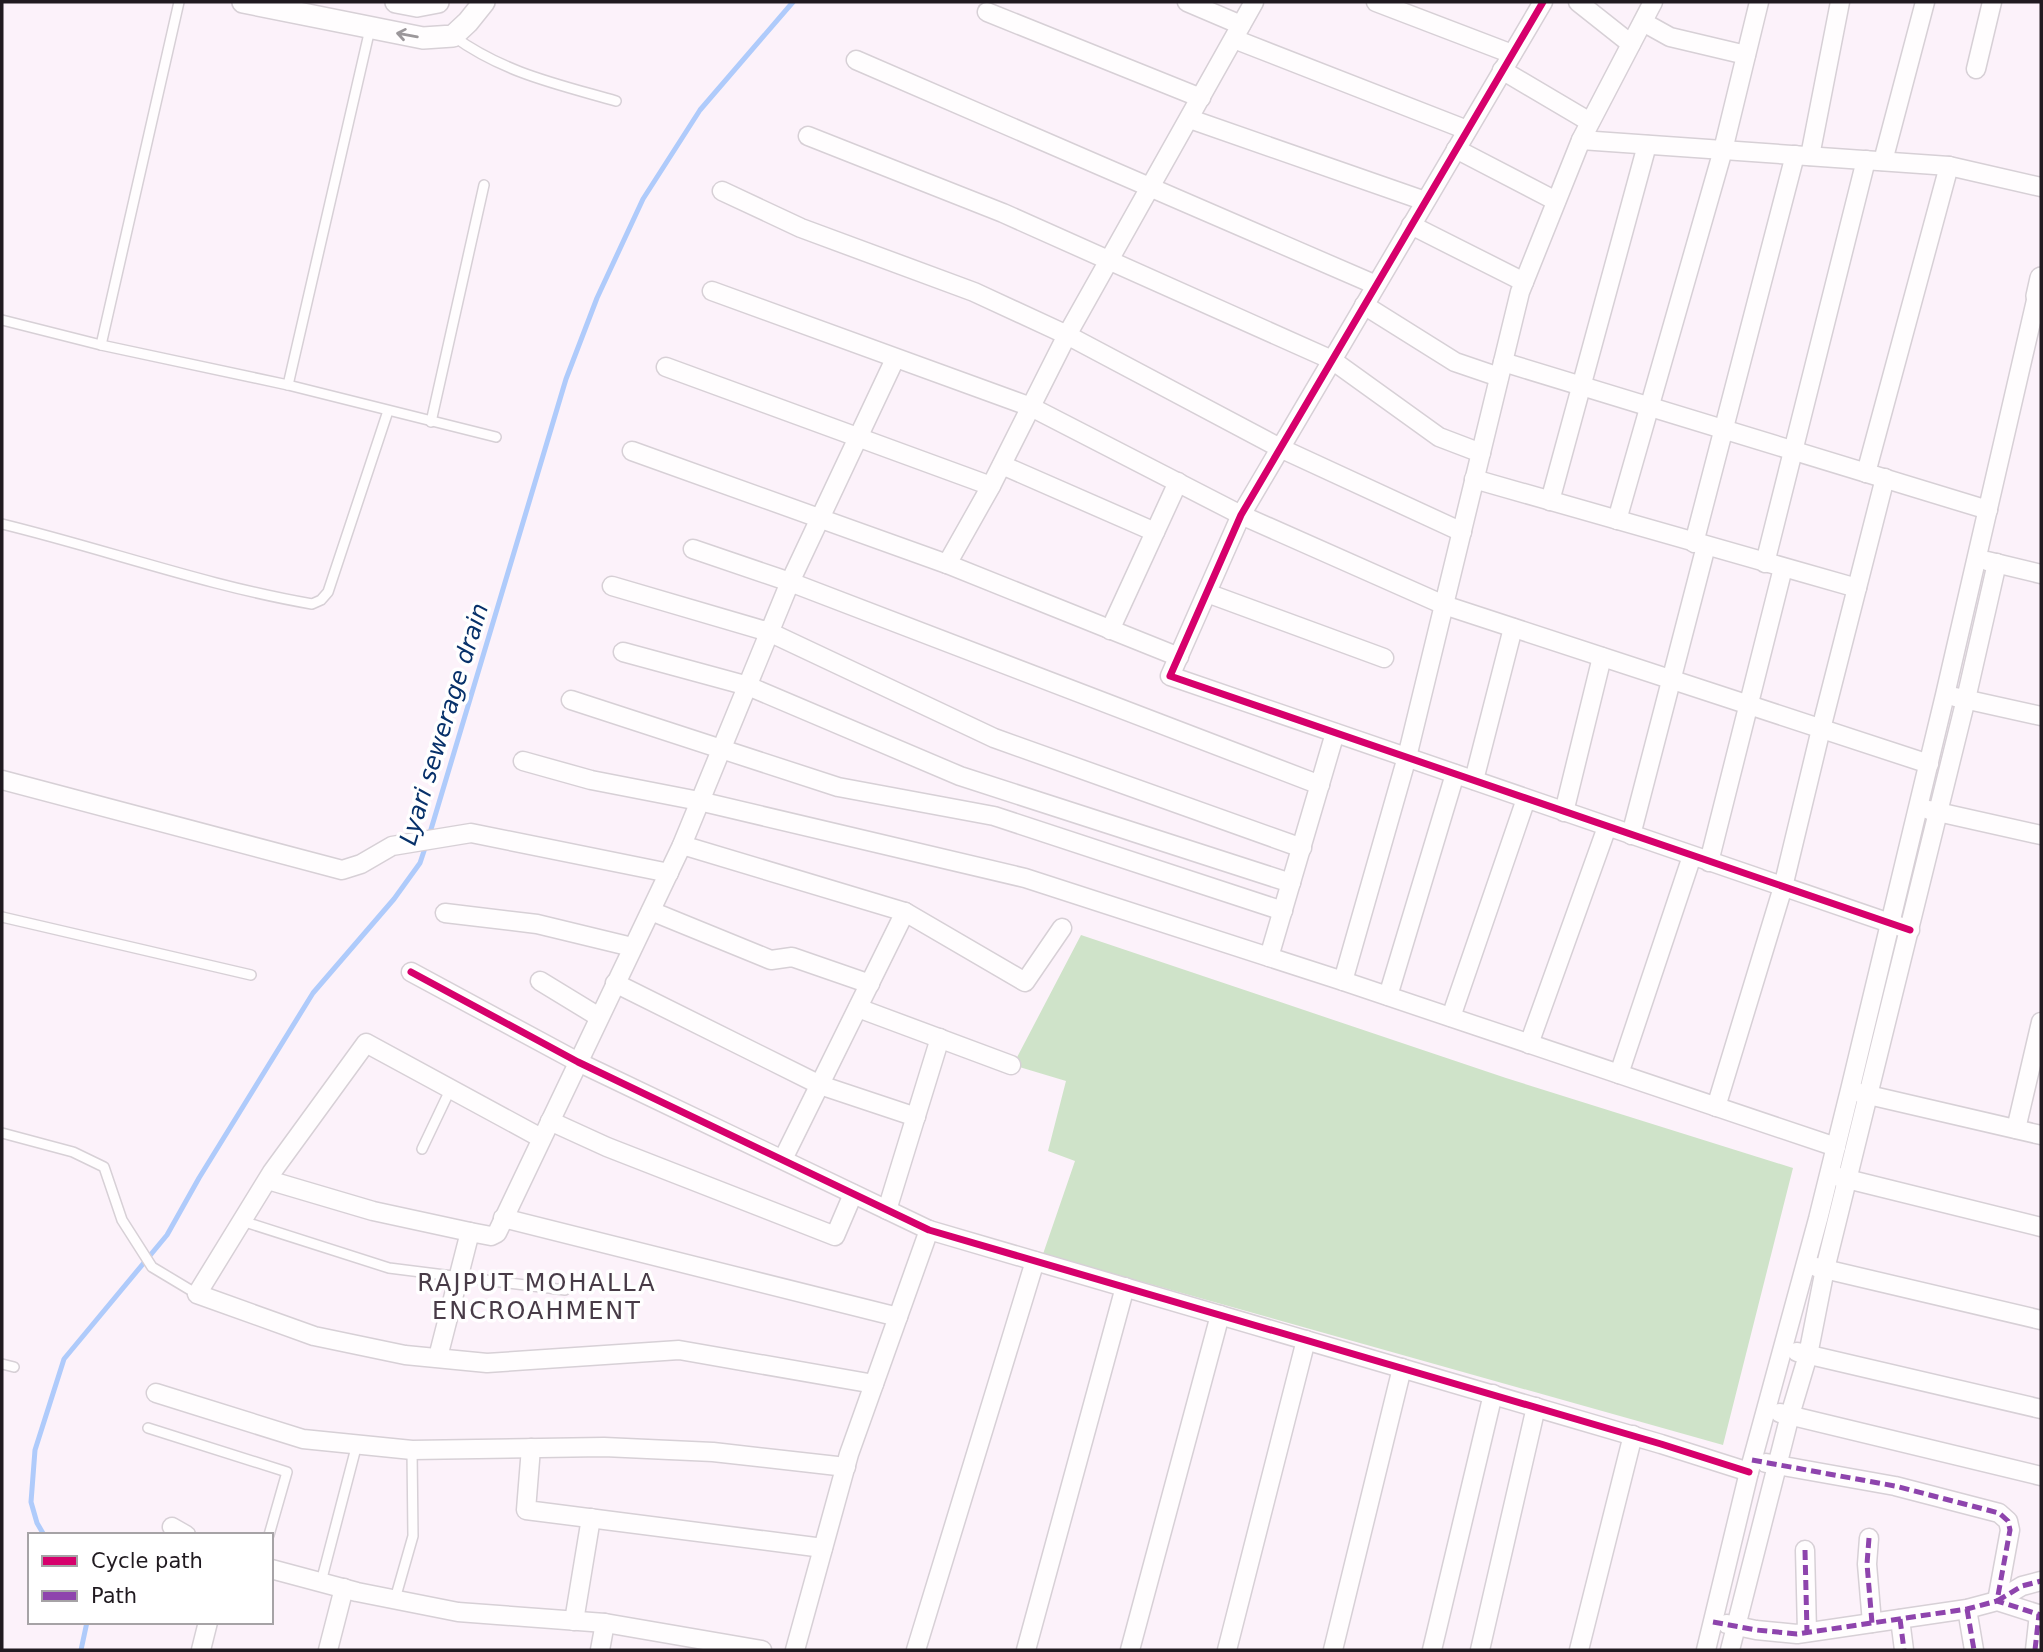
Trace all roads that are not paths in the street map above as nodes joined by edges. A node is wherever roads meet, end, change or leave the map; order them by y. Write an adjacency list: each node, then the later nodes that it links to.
1 (179, 2): 55 (lane)
2 (243, 2): 16 (street)
3 (397, 2): 4 (street)
4 (438, 2)
5 (484, 2): 21 (street)
6 (1187, 2): 20 (street)
7 (1254, 2): 20 (street)
8 (1376, 2): 25 (street)
9 (1543, 2): 25 (street)
10 (1578, 2): 22 (street)
11 (1653, 2): 18 (street)
12 (1759, 2): 23 (street)
13 (1840, 2): 37 (street)
14 (1925, 2): 38 (street)
15 (1992, 2): 26 (street)
16 (317, 9): 19 (street)
17 (987, 12): 27 (street)
18 (1643, 22): 22 (street); 23 (street)
19 (370, 29): 21 (street, one-way to 19); 60 (lane)
20 (1237, 32): 27 (street); 31 (street)
21 (453, 36): 28 (lane)
22 (1631, 44): 30 (street)
23 (1746, 55): 36 (street)
24 (856, 60): 42 (street)
25 (1507, 62): 30 (street); 31 (street)
26 (1976, 69)
27 (1201, 98): 29 (street)
28 (617, 101)
29 (1190, 119): 42 (street); 44 (street)
30 (1590, 122): 33 (street)
31 (1467, 130): 35 (street)
32 (808, 136): 47 (street)
33 (1581, 140): 34 (street); 45 (street)
34 (1647, 145): 36 (street); 61 (street)
35 (1456, 149): 44 (street); 45 (street)
36 (1723, 150): 37 (street); 63 (street)
37 (1802, 155): 38 (street); 66 (street)
38 (1874, 161): 39 (street); 71 (street)
39 (1949, 166): 41 (street); 74 (street)
40 (484, 185): 65 (lane)
41 (2041, 187)
42 (1148, 188): 47 (street); 49 (street)
43 (722, 191): 54 (street)
44 (1425, 201): 46 (street)
45 (1556, 201): 48 (street)
46 (1411, 225): 48 (street); 49 (street)
47 (1110, 259): 54 (street); 57 (street)
48 (1524, 282): 59 (street)
49 (1376, 285): 52 (street)
50 (2040, 290): 80 (street)
51 (712, 291): 56 (street)
52 (1364, 305): 57 (street); 59 (street)
53 (2, 320): 55 (lane)
54 (1067, 335): 62 (street); 69 (street)
55 (101, 345): 60 (lane)
56 (895, 359): 62 (street); 68 (street)
57 (1332, 360): 69 (street); 72 (street)
58 (666, 367): 68 (street)
59 (1501, 369): 61 (street); 72 (street)
60 (288, 385): 64 (lane)
61 (1581, 386): 63 (street); 79 (street)
62 (1031, 407): 73 (street); 77 (street)
63 (1651, 407): 66 (street); 83 (street)
64 (388, 411): 65 (lane); 84 (lane)
65 (431, 422): 67 (lane)
66 (1723, 429): 71 (street); 87 (street)
67 (496, 438)
68 (859, 438): 78 (street); 82 (street)
69 (1280, 448): 81 (street); 86 (street)
70 (632, 450): 82 (street)
71 (1793, 451): 74 (street); 90 (street)
72 (1480, 453): 76 (street)
73 (1002, 465): 78 (street); 85 (street)
74 (1866, 473): 75 (street)
75 (1885, 478): 80 (street); 97 (street)
76 (1474, 479): 79 (street); 86 (street)
77 (1178, 482): 81 (street); 85 (street)
78 (991, 486): 91 (street)
79 (1550, 501): 83 (street)
80 (1988, 510): 89 (street)
81 (1241, 515): 98 (street); 99 (street)
82 (819, 518): 91 (street); 95 (street)
83 (1617, 520): 87 (street)
84 (2, 524)
85 (1155, 532): 101 (street)
86 (1462, 532): 99 (street)
87 (1700, 544): 90 (street); 107 (street)
88 (694, 549): 95 (street)
89 (1977, 559): 92 (street); 109 (street)
90 (1765, 563): 93 (street)
91 (947, 564): 101 (street)
92 (1997, 564): 94 (street); 111 (street)
93 (1783, 568): 97 (street); 112 (street)
94 (2041, 574)
95 (790, 582): 102 (street); 123 (street)
96 (612, 586): 102 (street)
97 (1857, 588): 114 (street)
98 (1207, 593): 104 (street); 106 (street)
99 (1444, 605): 100 (street); 117 (street)
100 (1513, 628): 105 (street); 122 (street)
101 (1110, 630): 104 (street)
102 (769, 632): 108 (street); 133 (street)
103 (623, 652): 108 (street)
104 (1179, 657): 115 (street)
105 (1602, 657): 107 (street); 127 (street)
106 (1384, 658)
107 (1671, 680): 112 (street); 130 (street)
108 (748, 686): 116 (street); 136 (street)
109 (1945, 695): 111 (street); 119 (street)
110 (571, 699): 116 (street)
111 (1966, 699): 113 (street); 128 (street)
112 (1749, 705): 114 (street); 134 (street)
113 (2041, 716)
114 (1821, 729): 119 (street); 137 (street)
115 (1335, 733): 117 (street); 123 (street)
116 (720, 749): 125 (street); 139 (street)
117 (1406, 757): 120 (street); 151 (street)
118 (523, 761): 125 (street)
119 (1928, 764): 126 (street)
120 (1455, 774): 122 (street); 154 (street)
121 (2, 780): 135 (street)
122 (1474, 780): 124 (street)
123 (1320, 785): 133 (street)
124 (1526, 799): 127 (street); 157 (street)
125 (699, 801): 132 (street); 147 (street)
126 (1918, 808): 128 (street); 143 (street)
127 (1564, 812): 129 (street)
128 (1938, 812): 131 (street); 145 (street)
129 (1607, 827): 130 (street); 160 (street)
130 (1631, 835): 134 (street)
131 (2041, 835)
132 (682, 845): 135 (street); 140 (street)
133 (1302, 848): 136 (street)
134 (1701, 859): 137 (street); 163 (street)
135 (669, 873): 138 (street)
136 (1291, 883): 139 (street)
137 (1783, 887): 143 (street); 168 (street)
138 (651, 911): 146 (street); 153 (street)
139 (1283, 911): 147 (street)
140 (905, 912): 144 (street); 153 (street)
141 (445, 913): 146 (street)
142 (2, 916): 149 (lane)
143 (1890, 924): 145 (street); 166 (street)
144 (1062, 928)
145 (1910, 930): 167 (street)
146 (632, 947): 152 (street)
147 (1269, 957): 151 (street)
148 (411, 972): 161 (street)
149 (251, 975)
150 (540, 981): 156 (street)
151 (1343, 981): 154 (street)
152 (615, 983): 156 (street); 164 (street)
153 (870, 984): 155 (street)
154 (1388, 996): 157 (street)
155 (858, 1008): 159 (street); 164 (street)
156 (599, 1017): 161 (street)
157 (1451, 1017): 160 (street)
158 (2041, 1022): 171 (street)
159 (940, 1038): 162 (street); 169 (street)
160 (1529, 1044): 163 (street)
161 (578, 1062): 170 (street); 177 (street)
162 (1012, 1065)
163 (1619, 1074): 168 (street)
164 (820, 1085): 169 (street); 177 (street)
165 (451, 1088): 174 (street); 176 (lane); 179 (street)
166 (1850, 1090): 167 (street); 175 (street)
167 (1870, 1095): 171 (street); 180 (street)
168 (1716, 1107): 175 (street)
169 (916, 1117): 182 (street)
170 (550, 1121): 174 (street); 181 (street)
171 (2016, 1129): 173 (street)
172 (2, 1133): 194 (lane)
173 (2041, 1135)
174 (541, 1138): 183 (street)
175 (1836, 1147): 178 (street)
176 (422, 1149)
177 (783, 1159): 181 (street)
178 (1829, 1175): 180 (street); 189 (street)
179 (268, 1180): 184 (street); 187 (street)
180 (1849, 1180): 185 (street); 190 (street)
181 (853, 1194): 182 (street)
182 (887, 1210): 186 (street)
183 (503, 1218): 187 (street); 196 (street)
184 (242, 1221): 191 (lane); 194 (street)
185 (2041, 1227)
186 (929, 1230): 188 (street); 196 (street)
187 (470, 1231): 191 (street)
188 (1035, 1261): 192 (street); 247 (street)
189 (1806, 1265): 190 (street); 199 (street)
190 (1825, 1269): 197 (street); 200 (street)
191 (457, 1276): 193 (lane); 201 (street)
192 (1125, 1287): 195 (street); 248 (street)
193 (565, 1290)
194 (197, 1294): 201 (street)
195 (1220, 1315): 198 (street); 249 (street)
196 (898, 1317): 205 (street)
197 (2041, 1320)
198 (1306, 1340): 204 (street); 250 (street)
199 (1783, 1349): 200 (street); 210 (street)
200 (1808, 1354): 209 (street); 211 (street)
201 (438, 1357): 205 (street)
202 (2, 1364): 203 (lane)
203 (14, 1367)
204 (1402, 1368): 207 (street); 251 (street)
205 (874, 1384): 219 (street)
206 (156, 1393): 214 (street)
207 (1493, 1394): 208 (street); 252 (street)
208 (1536, 1407): 213 (street); 253 (street)
209 (2041, 1409)
210 (1766, 1410): 211 (street); 218 (street)
211 (1790, 1415): 217 (street); 220 (street)
212 (148, 1428): 222 (lane)
213 (1633, 1435): 218 (street); 254 (street)
214 (357, 1444): 216 (street); 228 (lane)
215 (531, 1448): 216 (street); 219 (street); 221 (street)
216 (412, 1450): 230 (lane)
217 (1777, 1465): 218 (street); 231 (street); 240 (street)
218 (1751, 1466): 236 (street)
219 (846, 1468): 224 (street)
220 (2041, 1476)
221 (591, 1518): 224 (street); 235 (street)
222 (270, 1533)
223 (1869, 1538): 238 (street)
224 (823, 1548): 246 (street)
225 (1805, 1550): 241 (street)
226 (273, 1570): 228 (street)
227 (2041, 1581): 231 (street)
228 (321, 1583): 229 (street)
229 (344, 1588): 230 (street); 243 (street)
230 (395, 1600): 235 (street)
231 (1997, 1601): 232 (street); 233 (street)
232 (1967, 1609): 234 (street); 258 (street)
233 (2040, 1614): 259 (street)
234 (1900, 1619): 238 (street); 257 (street)
235 (574, 1621): 237 (street)
236 (1713, 1622): 240 (street); 255 (street)
237 (605, 1623): 244 (street); 245 (street)
238 (1872, 1623): 241 (street)
239 (208, 1624): 242 (street)
240 (1736, 1626): 241 (street); 256 (street)
241 (1807, 1632)
242 (201, 1650)
243 (331, 1650)
244 (600, 1650)
245 (762, 1650)
246 (795, 1650)
247 (916, 1650)
248 (1026, 1650)
249 (1130, 1650)
250 (1227, 1650)
251 (1333, 1650)
252 (1432, 1650)
253 (1480, 1650)
254 (1579, 1650)
255 (1706, 1650)
256 (1730, 1650)
257 (1904, 1650)
258 (1974, 1650)
259 (2035, 1650)

